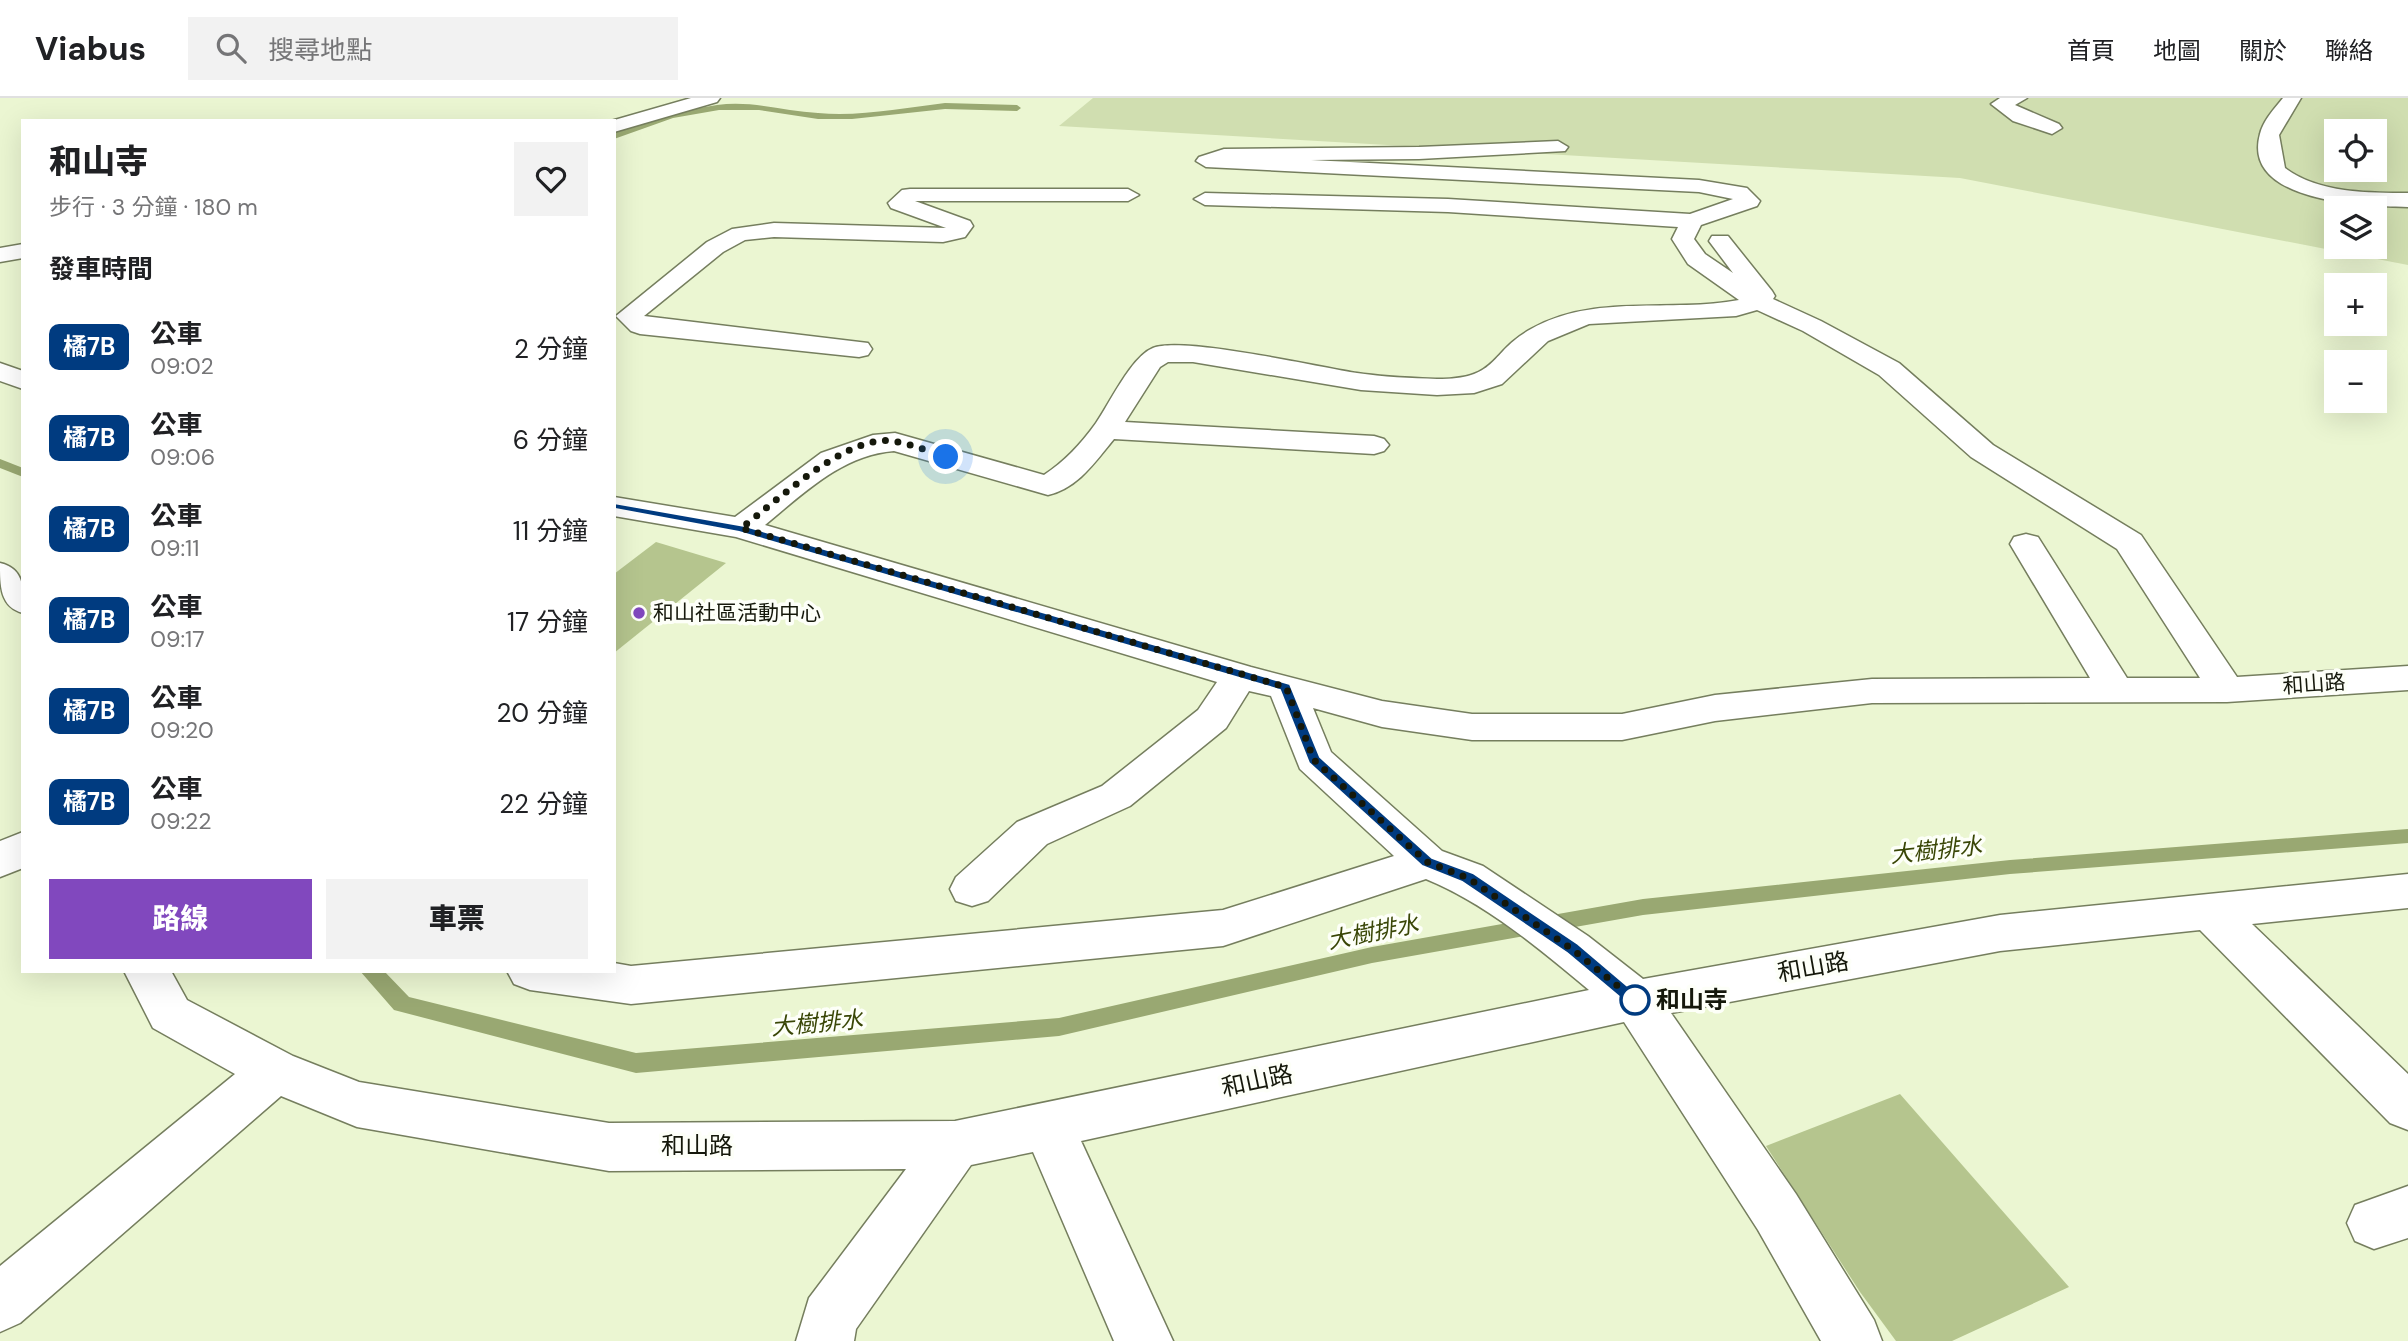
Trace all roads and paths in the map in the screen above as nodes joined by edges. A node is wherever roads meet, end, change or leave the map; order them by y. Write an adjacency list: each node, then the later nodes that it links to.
1 (651, 98): 5 (street)
2 (711, 98): 5 (street)
3 (2018, 98): 6 (street)
4 (2292, 98): 10 (street)
5 (610, 115)
6 (2052, 128)
7 (1558, 147): 11 (street)
8 (1128, 195): 16 (street)
9 (1205, 199): 11 (street)
10 (2408, 200)
11 (1692, 220): 15 (street)
12 (1720, 241): 15 (street)
13 (21, 251): 14 (street)
14 (0, 255)
15 (1759, 302): 21 (street); 32 (street)
16 (640, 326): 17 (street); 18 (street)
17 (616, 333)
18 (859, 349)
19 (0, 371): 20 (street)
20 (21, 380)
21 (1106, 430): 22 (street); 24 (street)
22 (1374, 445)
23 (616, 506): 24 (street, 和山路)
24 (741, 528): 28 (street, 和山路)
25 (2026, 544): 31 (street)
26 (0, 573): 27 (street)
27 (21, 600)
28 (1240, 676): 30 (street, 和山路); 36 (street)
29 (2408, 678): 32 (street, 和山路)
30 (1286, 687): 31 (street, 和山路); 35 (street)
31 (2115, 688): 32 (street, 和山路)
32 (2227, 690)
33 (21, 849): 34 (street)
34 (0, 861)
35 (1447, 870): 40 (street); 41 (street)
36 (972, 889)
37 (2408, 891): 38 (street, 和山路)
38 (2211, 913): 41 (street, 和山路); 43 (street)
39 (148, 973): 42 (street, 和山路)
40 (544, 973)
41 (1635, 1000): 44 (street, 和山路); 49 (street)
42 (275, 1071): 45 (street, 和山路); 46 (street)
43 (2408, 1107)
44 (1048, 1126): 45 (street, 和山路); 48 (street)
45 (955, 1145): 47 (street)
46 (0, 1303)
47 (825, 1341)
48 (1144, 1341)
49 (1853, 1341)

